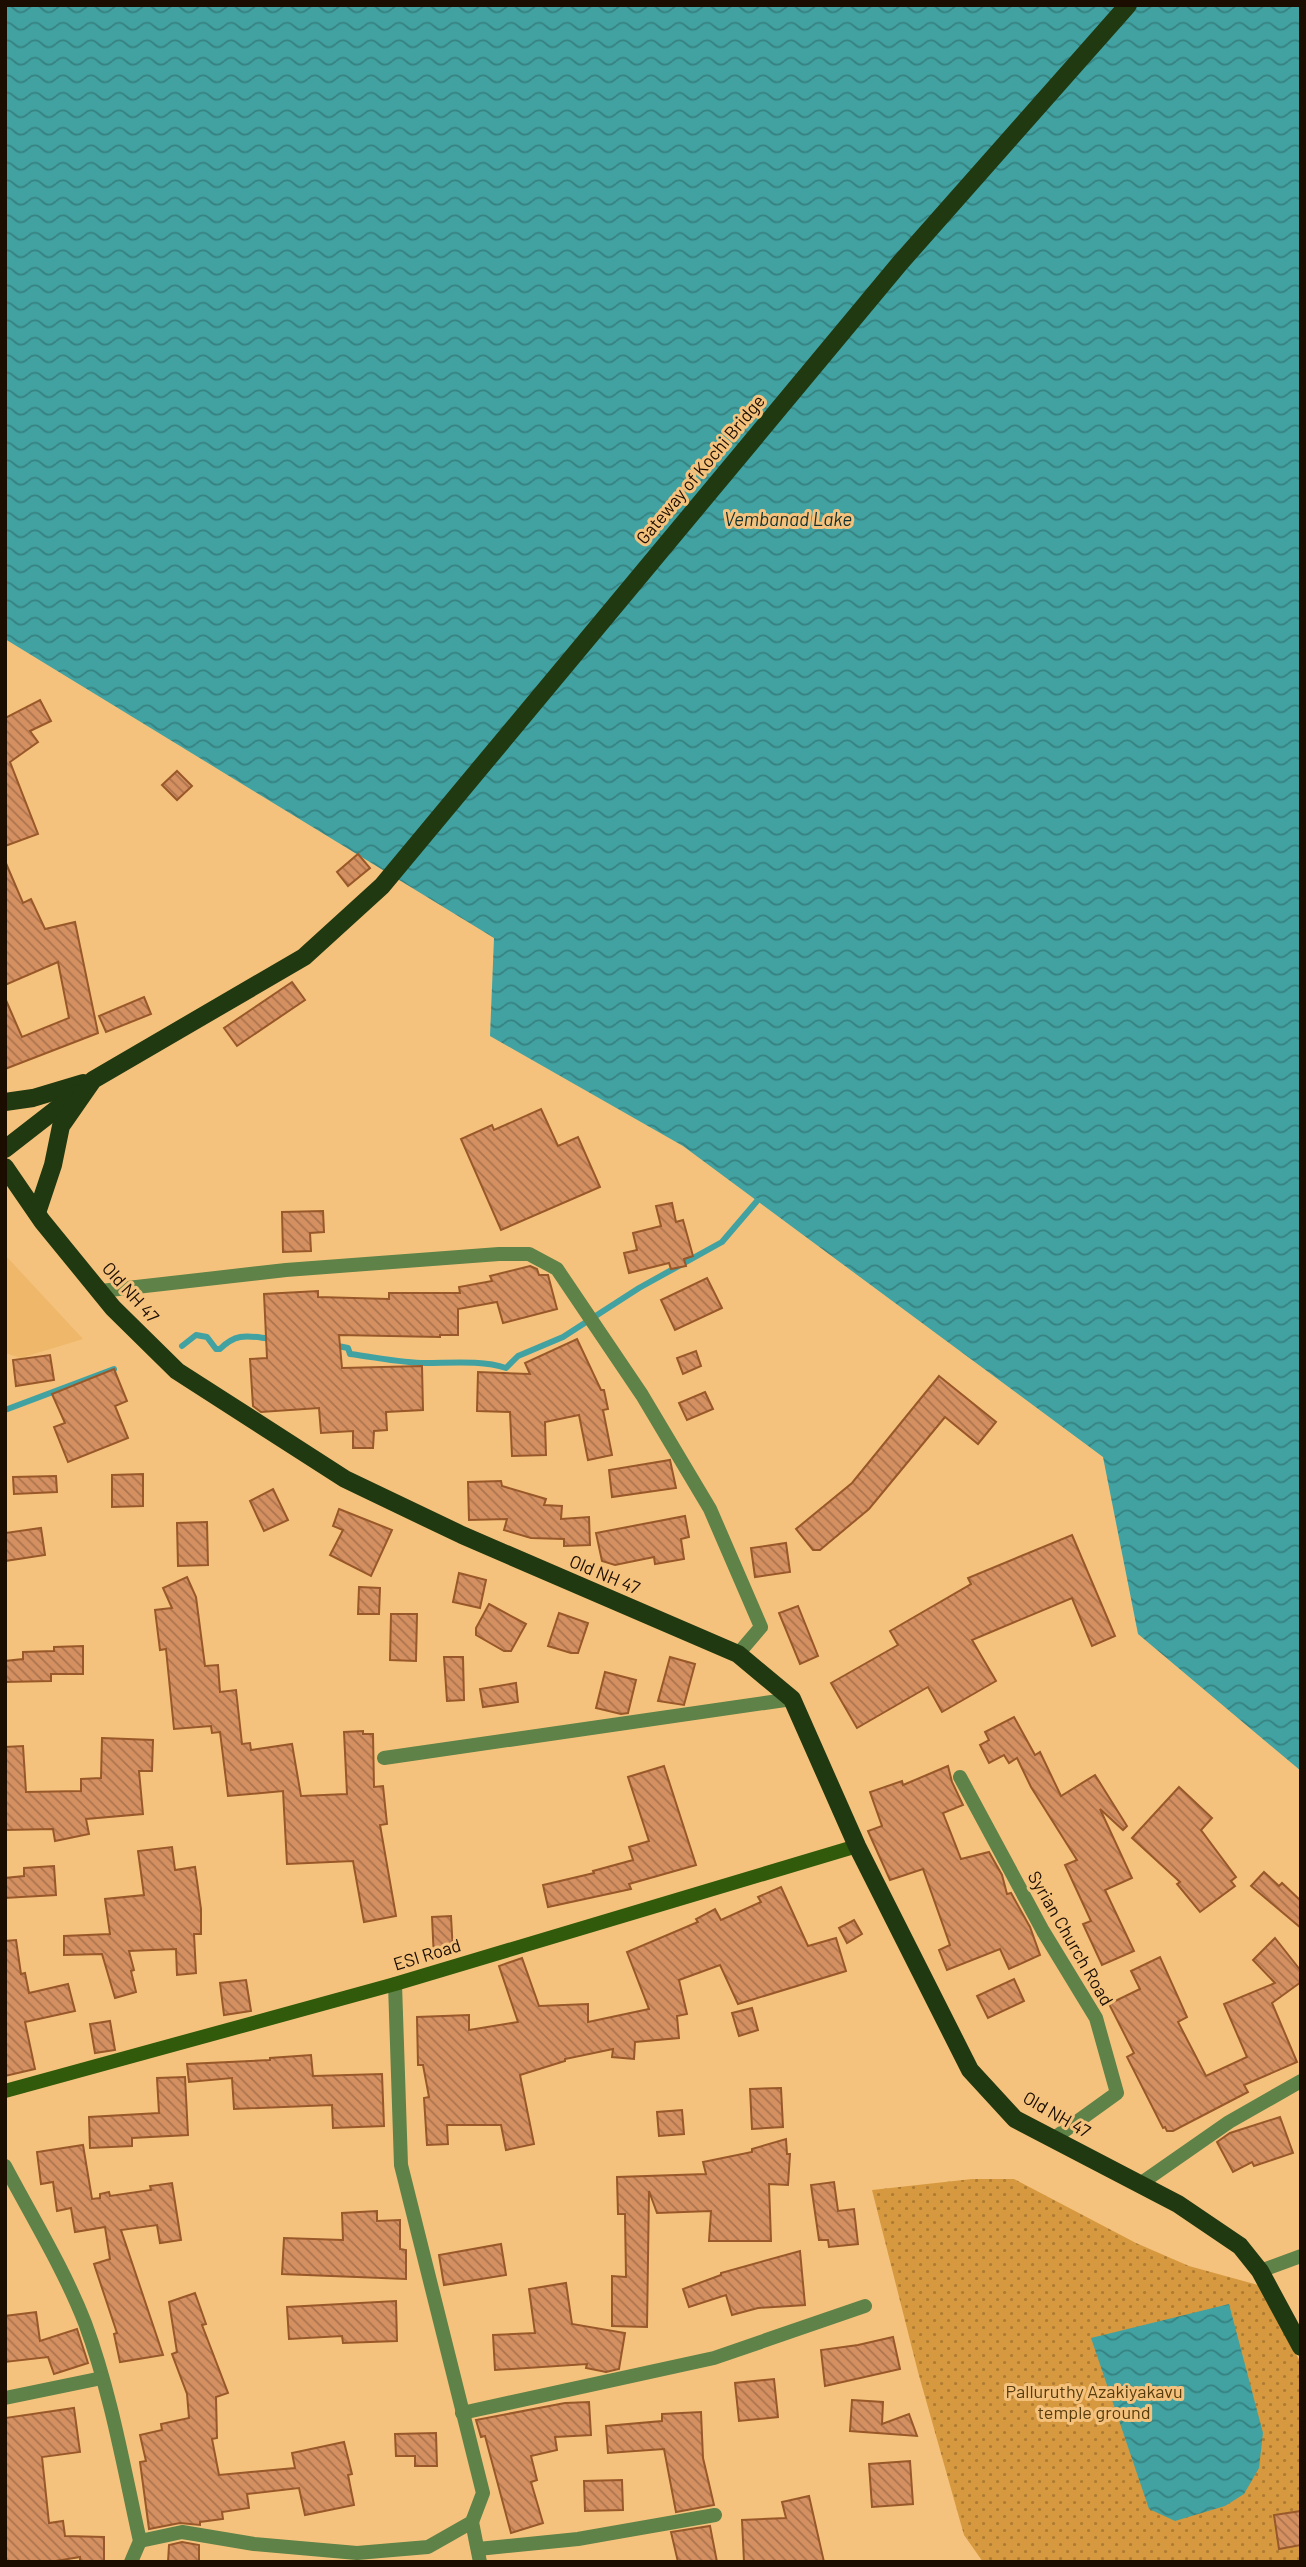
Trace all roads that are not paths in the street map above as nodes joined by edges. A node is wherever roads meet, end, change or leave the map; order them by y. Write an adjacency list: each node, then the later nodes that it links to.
1 (1128, 5): 2 (main road, Gateway of Kochi Bridge)
2 (93, 1080): 3 (main road); 4 (main road); 6 (main road)
3 (5, 1101)
4 (5, 1149)
5 (5, 1167): 6 (main road, Old NH 47)
6 (37, 1213): 7 (main road, Old NH 47)
7 (100, 1291): 8 (main road, Old NH 47); 8 (street)
8 (738, 1654): 9 (main road, Old NH 47)
9 (792, 1699): 10 (street); 12 (main road, Old NH 47)
10 (384, 1758)
11 (960, 1777): 16 (street, Syrian Church Road)
12 (857, 1846): 13 (main road, ESI Road); 16 (main road, Old NH 47)
13 (395, 1984): 15 (main road, ESI Road); 25 (street)
14 (1301, 2081): 18 (street)
15 (5, 2091)
16 (1053, 2139): 18 (main road, Old NH 47)
17 (5, 2166): 23 (street)
18 (1140, 2184): 20 (main road, Old NH 47)
19 (1301, 2256): 20 (street)
20 (1260, 2272): 22 (main road, Old NH 47)
21 (864, 2306): 25 (street)
22 (1301, 2347)
23 (102, 2378): 24 (street); 28 (street)
24 (5, 2398)
25 (462, 2413): 27 (street)
26 (715, 2515): 29 (street)
27 (472, 2522): 28 (street); 29 (street)
28 (140, 2541): 30 (street)
29 (479, 2556)
30 (131, 2562)

